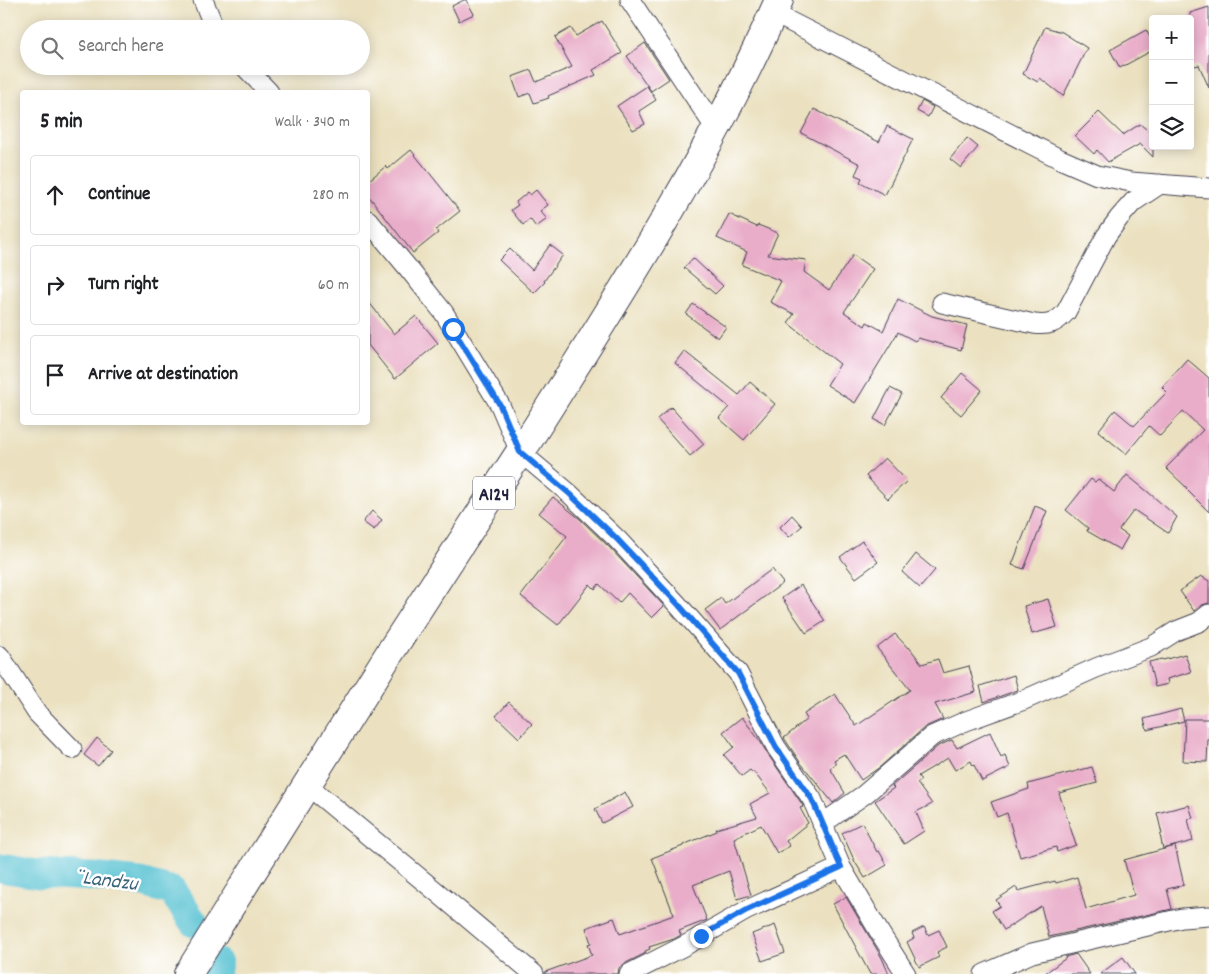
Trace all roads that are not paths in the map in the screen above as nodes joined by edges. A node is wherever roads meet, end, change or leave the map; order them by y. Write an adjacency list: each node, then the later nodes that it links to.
1 (203, 0): 4 (street)
2 (630, 0): 7 (street)
3 (776, 6): 7 (highway, A124); 8 (street)
4 (211, 20)
5 (253, 75): 6 (street)
6 (267, 90)
7 (716, 129): 12 (highway, A124)
8 (1160, 184): 9 (street); 11 (street)
9 (1209, 188)
10 (370, 222): 12 (street)
11 (942, 303)
12 (520, 452): 16 (highway, A124); 17 (street)
13 (1209, 614): 17 (street)
14 (0, 656): 15 (street)
15 (72, 748)
16 (307, 785): 20 (highway, A124); 21 (street)
17 (822, 824): 18 (street)
18 (841, 867): 22 (street); 23 (street)
19 (1209, 916): 24 (street)
20 (188, 974)
21 (534, 974)
22 (629, 974)
23 (906, 974)
24 (984, 974)

